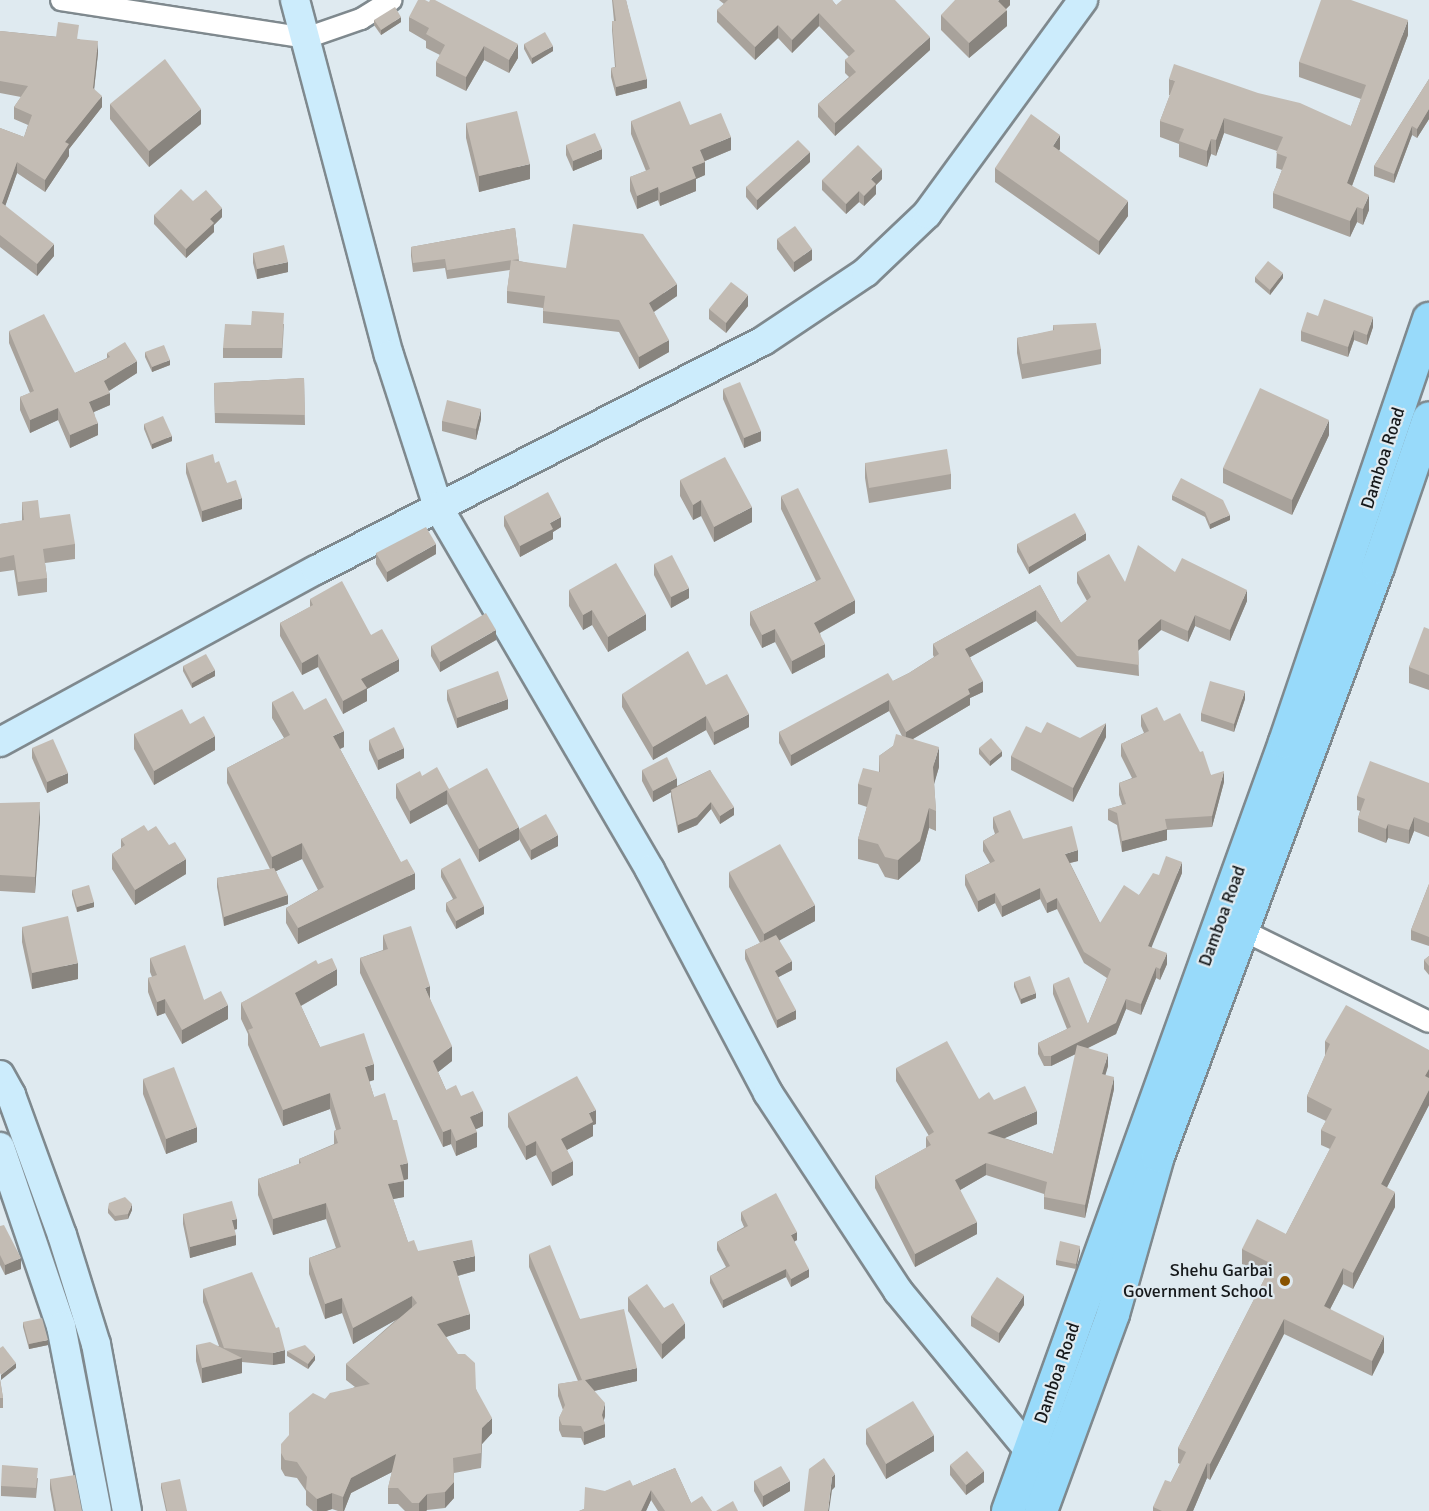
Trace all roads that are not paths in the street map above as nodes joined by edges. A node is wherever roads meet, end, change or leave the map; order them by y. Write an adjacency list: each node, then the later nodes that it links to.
1 (61, 0): 5 (street)
2 (295, 0): 5 (street)
3 (391, 0): 5 (street)
4 (1083, 0): 8 (street)
5 (306, 38): 8 (street)
6 (1429, 319): 10 (main road, Damboa Road)
7 (1429, 418): 10 (main road, Damboa Road)
8 (438, 507): 9 (street); 14 (street)
9 (0, 742)
10 (1232, 926): 11 (street); 14 (main road, Damboa Road)
11 (1429, 1022)
12 (0, 1075): 16 (street)
13 (0, 1147): 15 (street)
14 (1043, 1457): 17 (main road, Damboa Road); 18 (main road, Damboa Road)
15 (97, 1511)
16 (127, 1511)
17 (1008, 1511)
18 (1041, 1511)

